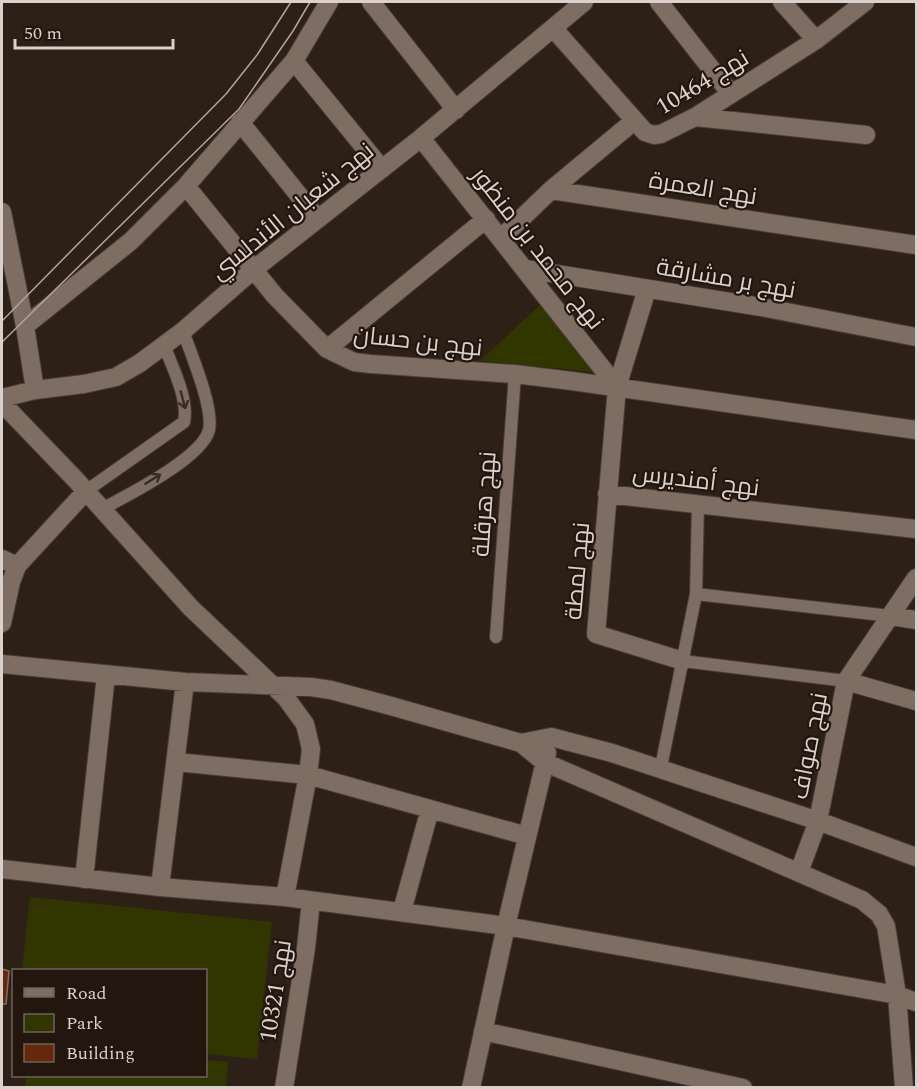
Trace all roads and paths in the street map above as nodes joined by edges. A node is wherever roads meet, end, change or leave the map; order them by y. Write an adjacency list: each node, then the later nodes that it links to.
1 (329, 2): 9 (street)
2 (370, 2): 11 (street)
3 (584, 2): 7 (street, نهج شعبان الأندلسي)
4 (659, 2): 10 (street)
5 (782, 2): 8 (street)
6 (866, 2): 8 (street, نهج 10464)
7 (553, 28): 11 (street, نهج شعبان الأندلسي); 13 (street, نهج 10464)
8 (816, 40): 10 (street, نهج 10464)
9 (294, 61): 14 (street); 17 (street)
10 (731, 94): 12 (street, نهج 10464)
11 (456, 110): 16 (street, نهج شعبان الأندلسي)
12 (695, 117): 13 (street, نهج 10464); 15 (street)
13 (634, 121): 19 (street)
14 (240, 122): 18 (street); 21 (street)
15 (867, 135)
16 (422, 138): 17 (street, نهج شعبان الأندلسي); 22 (street, نهج محمد بن منظور)
17 (382, 169): 21 (street, نهج شعبان الأندلسي)
18 (186, 186): 26 (street, نهج بن حسان); 28 (street)
19 (551, 190): 23 (street); 24 (street, نهج العمرة)
20 (2, 212): 28 (street)
21 (318, 219): 26 (street, نهج شعبان الأندلسي)
22 (486, 219): 23 (street, نهج محمد بن منظور); 32 (street)
23 (501, 238): 25 (street, نهج محمد بن منظور)
24 (916, 245)
25 (526, 269): 27 (street, نهج بر مشارقة); 34 (street, نهج محمد بن منظور)
26 (253, 270): 29 (street, نهج شعبان الأندلسي); 32 (street, نهج بن حسان)
27 (647, 289): 30 (street, نهج بر مشارقة); 34 (street, نهج أمنديرس)
28 (25, 326): 35 (street)
29 (183, 331): 31 (street, نهج شعبان الأندلسي); 41 (lane, one-way to 29)
30 (916, 337)
31 (164, 345): 35 (street, نهج شعبان الأندلسي); 38 (lane, one-way to 38)
32 (327, 349): 33 (street, نهج بن حسان)
33 (515, 375): 34 (street, نهج بن حسان); 50 (lane, نهج هرقلة)
34 (616, 387): 37 (street, نهج بن حسان); 39 (street, نهج أمنديرس)
35 (35, 390): 36 (street, نهج شعبان الأندلسي)
36 (2, 401): 38 (street)
37 (916, 430)
38 (86, 491): 41 (street); 42 (street)
39 (608, 494): 40 (street, نهج أمنديرس); 51 (street, نهج لمطة)
40 (698, 504): 43 (street, نهج أمنديرس); 46 (lane)
41 (102, 509): 42 (street); 56 (street)
42 (65, 516): 44 (street)
43 (916, 529)
44 (9, 563): 49 (street)
45 (916, 578): 47 (street)
46 (696, 594): 47 (lane); 51 (lane)
47 (891, 616): 48 (street); 54 (street)
48 (916, 620)
49 (2, 623)
50 (496, 637)
51 (683, 661): 54 (lane); 62 (lane)
52 (2, 664): 53 (street)
53 (106, 675): 55 (street); 70 (street)
54 (846, 681): 57 (street, نهج صواف); 65 (street, نهج صواف)
55 (184, 682): 56 (street); 60 (street)
56 (274, 687): 59 (street); 63 (street)
57 (916, 701)
58 (551, 737): 59 (street); 61 (street); 62 (street)
59 (521, 743): 61 (street)
60 (176, 762): 63 (street); 71 (street)
61 (544, 762): 66 (street); 69 (street)
62 (661, 767): 65 (street)
63 (308, 775): 64 (street); 72 (street)
64 (430, 810): 66 (street); 74 (street)
65 (818, 821): 67 (street); 69 (street, نهج صواف)
66 (527, 836): 75 (street)
67 (916, 857)
68 (2, 869): 70 (street)
69 (799, 872): 76 (street)
70 (84, 879): 71 (street)
71 (160, 887): 72 (street)
72 (285, 897): 73 (street)
73 (311, 901): 74 (street); 79 (street, نهج 10321)
74 (402, 911): 75 (street)
75 (506, 926): 76 (street); 78 (street)
76 (897, 995): 77 (street); 82 (street)
77 (916, 1002)
78 (483, 1031): 80 (street); 81 (street)
79 (284, 1088)
80 (471, 1088)
81 (743, 1088)
82 (904, 1088)

